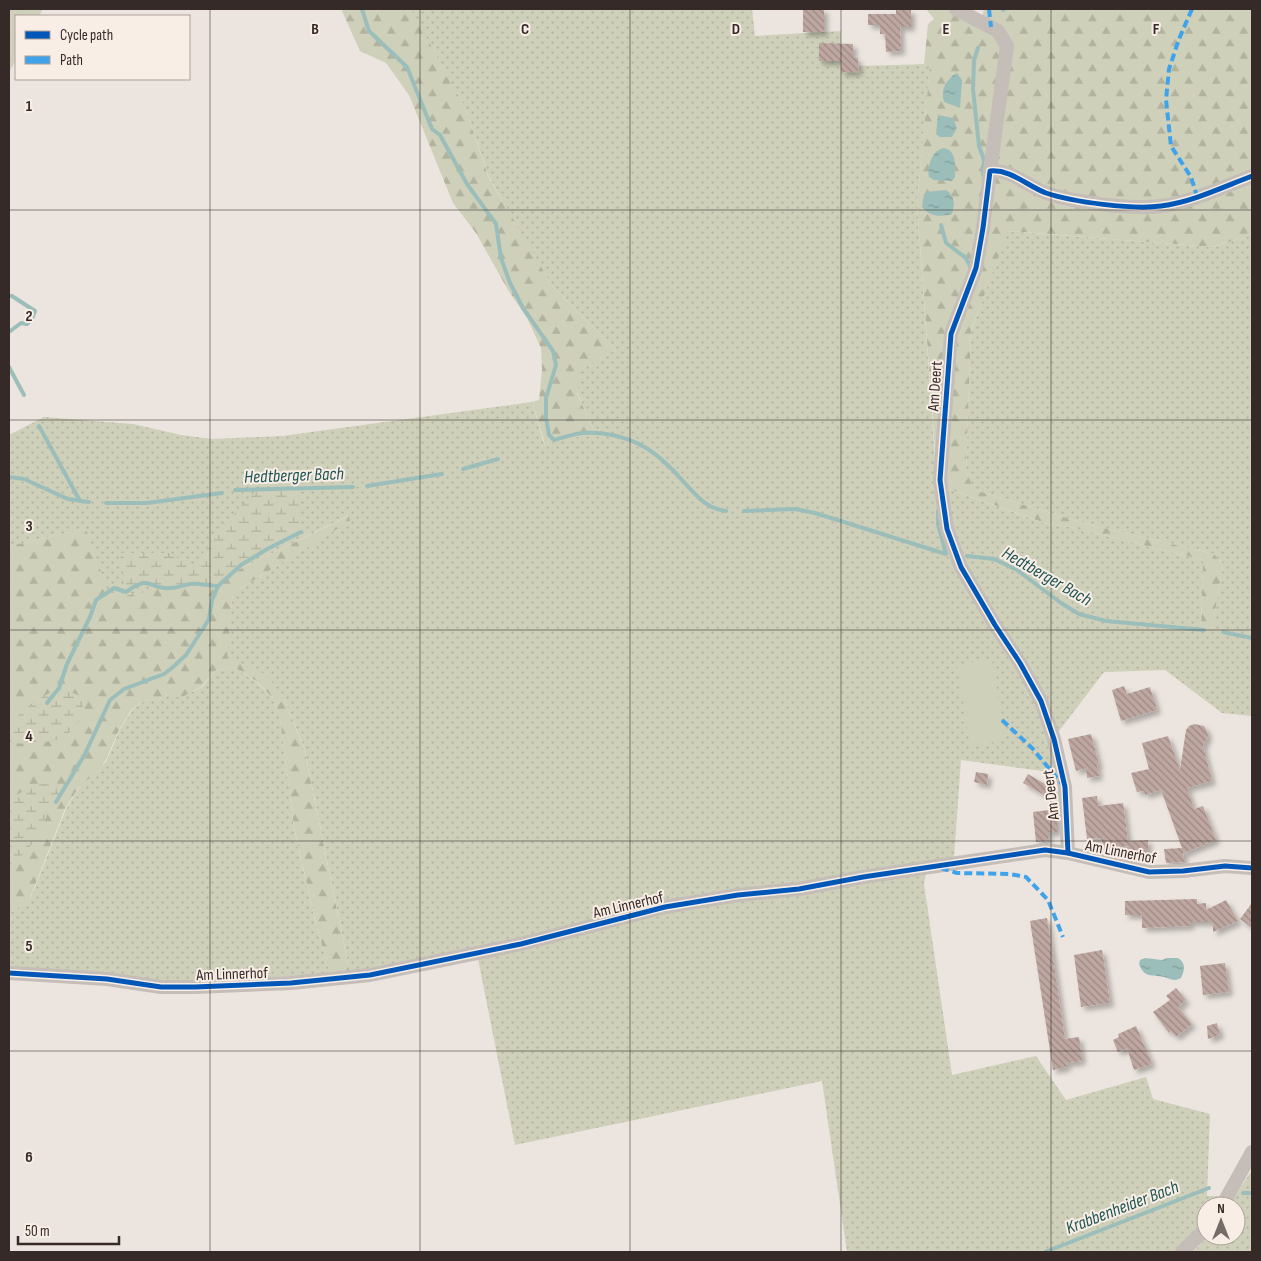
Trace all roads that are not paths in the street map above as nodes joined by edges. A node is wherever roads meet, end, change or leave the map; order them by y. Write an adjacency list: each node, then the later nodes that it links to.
1 (956, 9): 2 (street, Am Deert)
2 (990, 171): 3 (street); 4 (street, Am Deert)
3 (1252, 176)
4 (1068, 853): 5 (street, Am Linnerhof); 6 (street, Am Linnerhof)
5 (1252, 868)
6 (9, 973)
7 (1252, 1152): 8 (street)
8 (1228, 1196)
9 (1196, 1239): 10 (street)
10 (1182, 1252)

